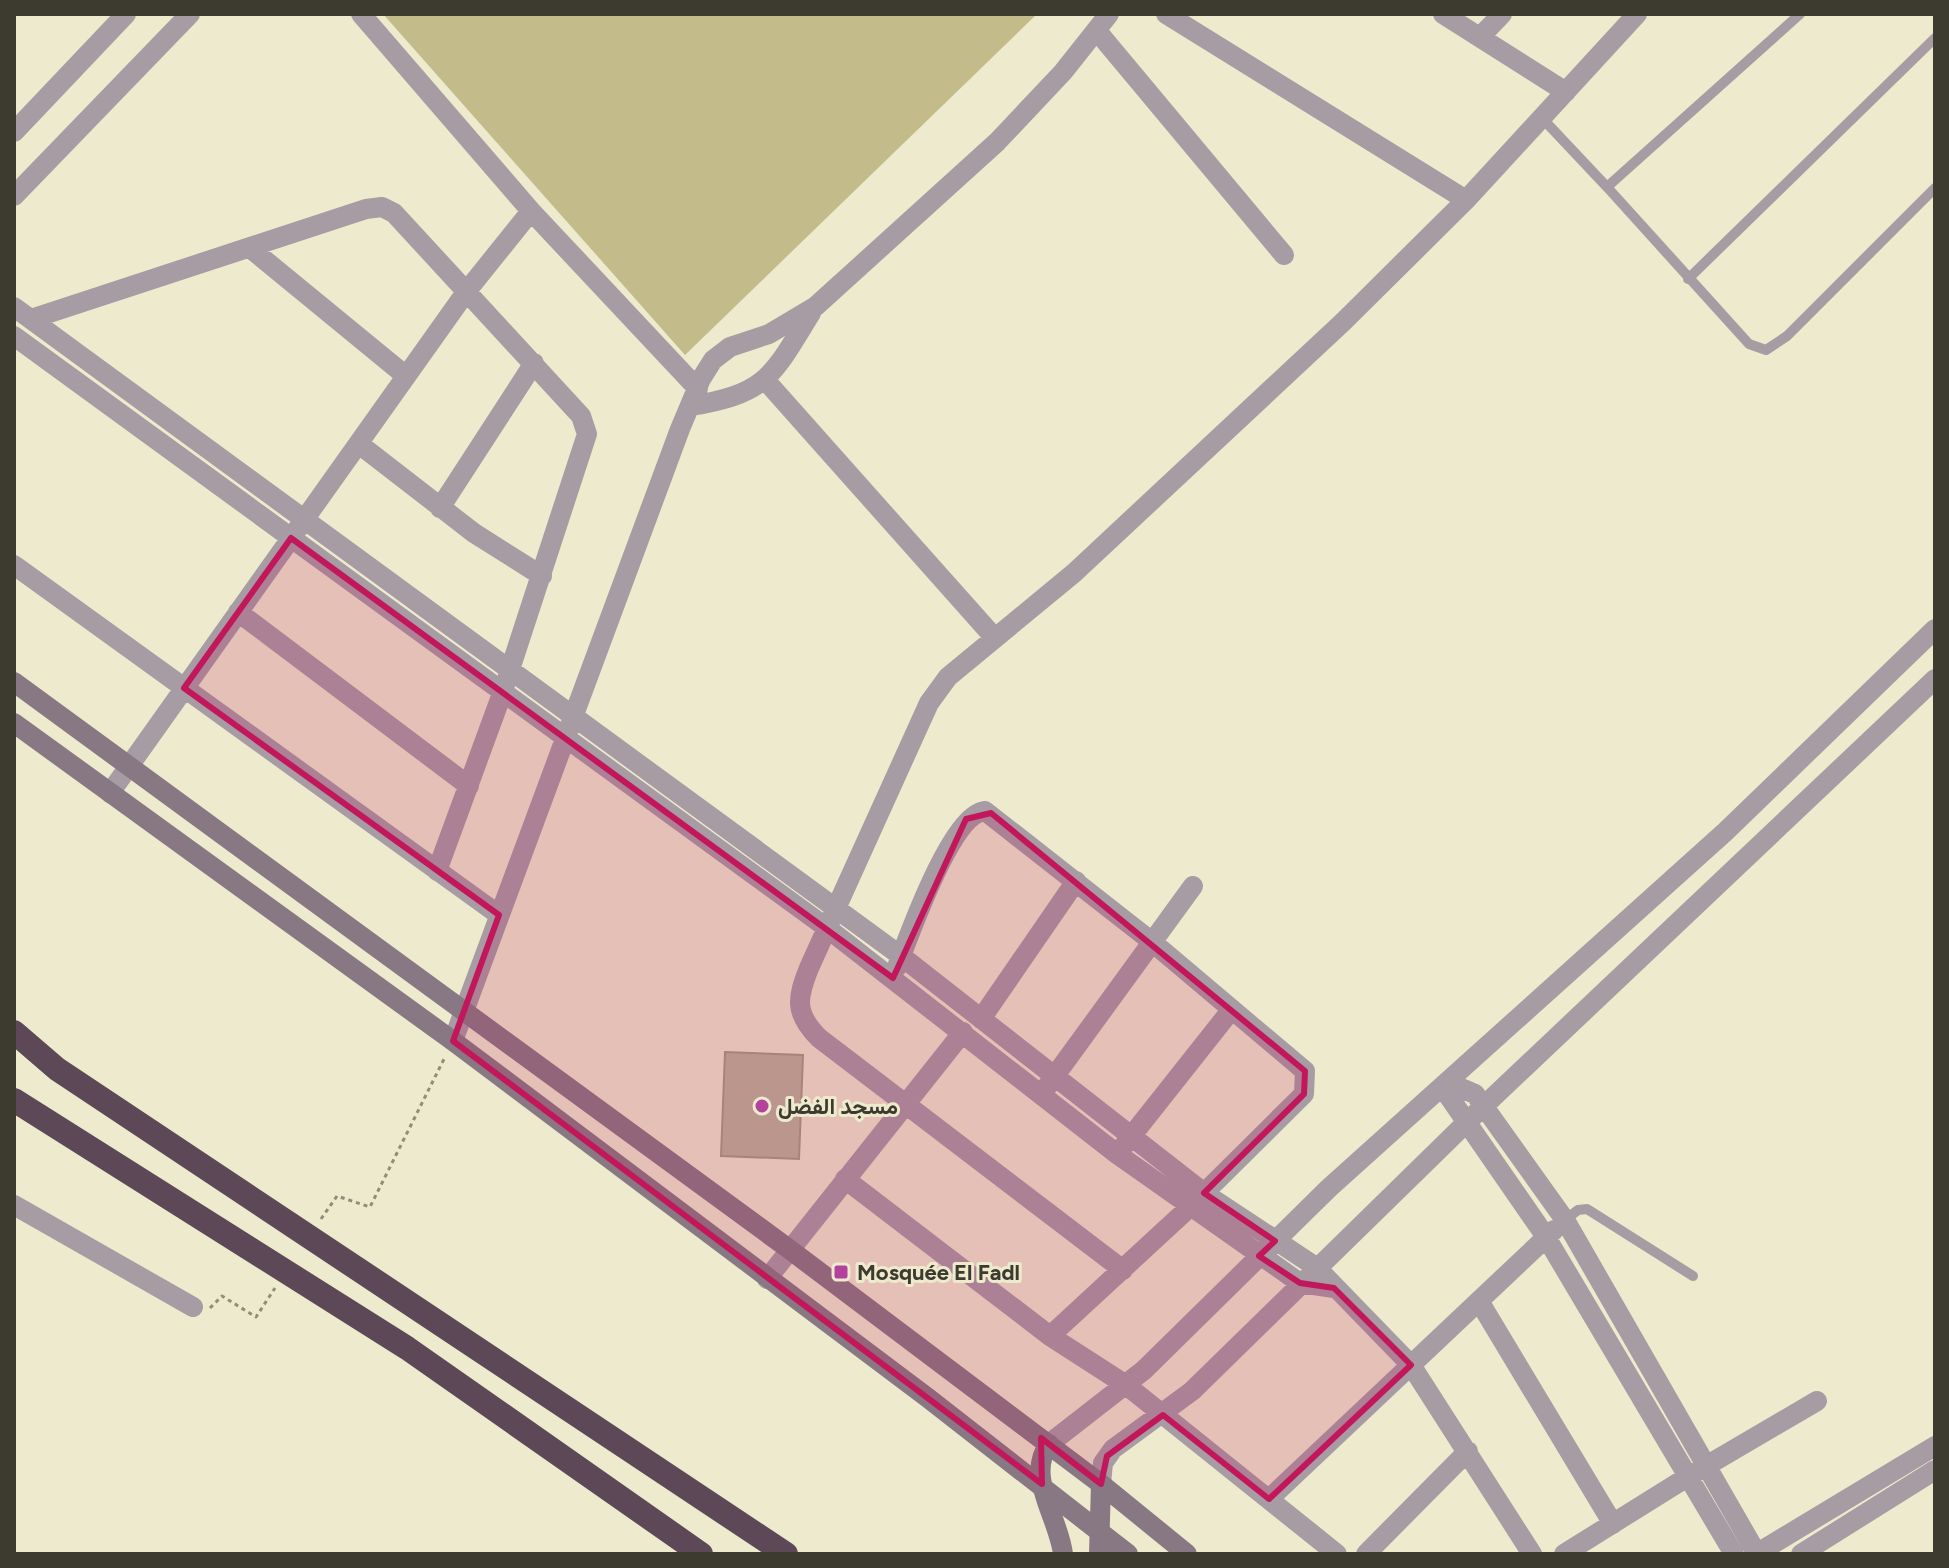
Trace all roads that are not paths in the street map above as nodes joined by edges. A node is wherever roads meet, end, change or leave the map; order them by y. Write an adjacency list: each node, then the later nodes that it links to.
1 (126, 14): 14 (street)
2 (190, 14): 17 (street)
3 (361, 14): 19 (street)
4 (1166, 14): 18 (street)
5 (1443, 14): 10 (street)
6 (1502, 14): 10 (street)
7 (1637, 14): 12 (street)
8 (1800, 14): 15 (lane)
9 (1103, 22): 21 (street); 24 (street)
10 (1480, 37): 12 (street)
11 (1935, 38): 22 (lane)
12 (1566, 92): 13 (street)
13 (1542, 118): 15 (lane); 18 (street)
14 (14, 132)
15 (1607, 187): 22 (lane)
16 (1935, 188): 22 (lane)
17 (14, 196)
18 (1466, 200): 41 (street)
19 (531, 211): 23 (street); 30 (street)
20 (250, 248): 23 (street); 25 (street); 28 (street)
21 (1284, 255)
22 (1688, 279)
23 (466, 292): 27 (street); 28 (street)
24 (816, 306): 29 (street); 30 (street)
25 (22, 313): 31 (street)
26 (14, 336): 33 (street)
27 (534, 363): 34 (street); 38 (street)
28 (406, 376): 32 (street)
29 (766, 381): 30 (street); 41 (street)
30 (695, 397): 47 (street)
31 (193, 439): 33 (street); 35 (street)
32 (359, 444): 34 (street); 35 (street)
33 (182, 458): 36 (street)
34 (440, 508): 38 (street)
35 (304, 519): 36 (street); 42 (street)
36 (291, 538): 39 (street); 46 (street)
37 (14, 565): 45 (street)
38 (542, 576): 42 (street)
39 (238, 612): 45 (street); 51 (street)
40 (1935, 629): 70 (street)
41 (993, 636): 57 (street)
42 (510, 670): 46 (street); 47 (street)
43 (1935, 679): 74 (street)
44 (14, 682): 50 (street)
45 (184, 688): 50 (street); 53 (street)
46 (503, 691): 49 (street); 51 (street)
47 (573, 713): 49 (street); 57 (street)
48 (14, 723): 52 (street)
49 (565, 736): 56 (street); 57 (street)
50 (129, 766): 52 (street); 62 (street)
51 (469, 786): 53 (street)
52 (110, 793): 66 (street)
53 (437, 871): 56 (street)
54 (1076, 881): 58 (street); 59 (street); 63 (street)
55 (1193, 886): 58 (street)
56 (499, 915): 62 (street)
57 (832, 919): 59 (street); 60 (street); 73 (street)
58 (1151, 941): 61 (street); 69 (street)
59 (901, 956): 60 (street); 63 (street)
60 (893, 978): 65 (street)
61 (1232, 1009): 76 (street); 79 (street)
62 (464, 1010): 66 (street); 84 (street)
63 (981, 1019): 69 (street)
64 (14, 1032): 68 (highway)
65 (963, 1032): 71 (street); 73 (street)
66 (453, 1041): 89 (street)
67 (14, 1051): 68 (highway)
68 (57, 1069): 110 (highway)
69 (1053, 1077): 71 (street); 76 (street)
70 (1443, 1088): 74 (street); 75 (street); 83 (street)
71 (1041, 1095): 77 (street)
72 (14, 1100): 109 (highway)
73 (908, 1105): 78 (street); 87 (street)
74 (1485, 1106): 75 (street); 81 (street)
75 (1468, 1121): 82 (street); 86 (street)
76 (1132, 1138): 77 (street); 79 (street)
77 (1117, 1154): 79 (street)
78 (845, 1179): 84 (street); 94 (street)
79 (1198, 1199): 83 (street); 85 (street); 87 (street)
80 (14, 1205): 93 (street)
81 (1565, 1220): 82 (street); 88 (lane); 103 (street)
82 (1546, 1237): 92 (street); 103 (street)
83 (1275, 1241): 85 (street); 86 (street)
84 (789, 1249): 89 (street); 99 (street)
85 (1259, 1256): 90 (street); 96 (street)
86 (1316, 1267): 90 (street); 91 (street)
87 (1123, 1270): 94 (street)
88 (1693, 1276)
89 (767, 1279): 104 (street)
90 (1300, 1283): 91 (street); 98 (street)
91 (1334, 1288): 95 (street)
92 (1479, 1301): 95 (street); 107 (street)
93 (193, 1307)
94 (1050, 1336): 96 (street)
95 (1411, 1365): 101 (street); 106 (street)
96 (1126, 1385): 98 (street); 99 (street)
97 (1817, 1401): 103 (street)
98 (1163, 1415): 105 (street); 106 (street)
99 (1049, 1444): 104 (street); 105 (street)
100 (1935, 1446): 120 (street)
101 (1468, 1451): 116 (street); 117 (street)
102 (1935, 1470): 121 (street)
103 (1697, 1471): 107 (street); 119 (street); 120 (street)
104 (1042, 1484): 108 (street); 111 (street)
105 (1101, 1484): 108 (street); 114 (street)
106 (1269, 1499): 115 (street)
107 (1613, 1524): 118 (street)
108 (1101, 1532): 112 (street); 113 (street)
109 (701, 1554)
110 (786, 1554)
111 (1063, 1554)
112 (1099, 1554)
113 (1128, 1554)
114 (1187, 1554)
115 (1337, 1554)
116 (1366, 1554)
117 (1532, 1554)
118 (1564, 1554)
119 (1734, 1554)
120 (1756, 1554)
121 (1801, 1554)

